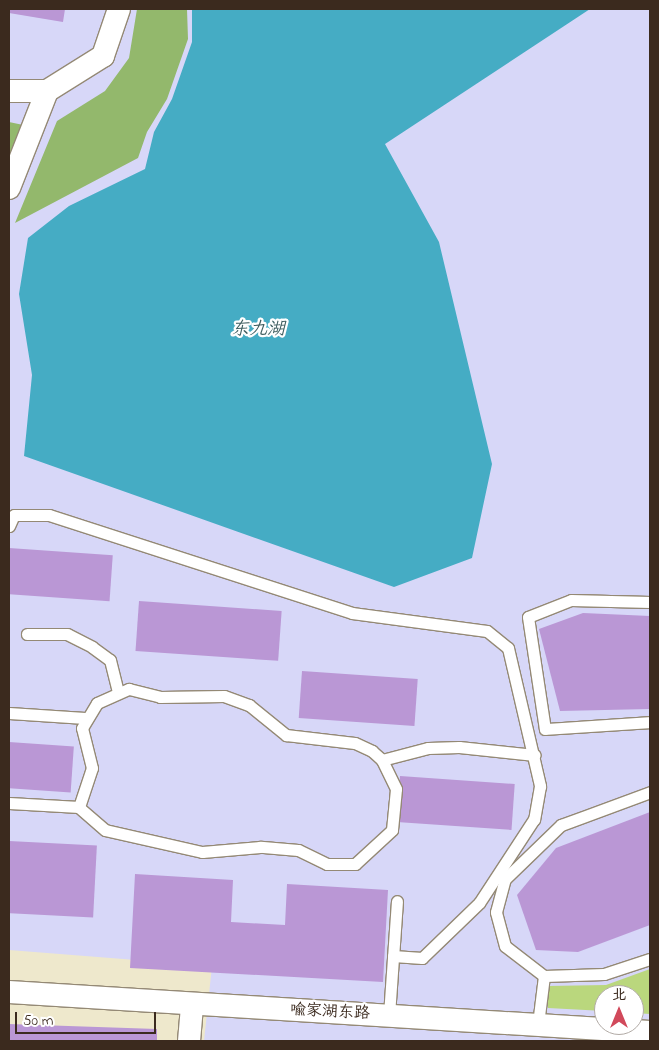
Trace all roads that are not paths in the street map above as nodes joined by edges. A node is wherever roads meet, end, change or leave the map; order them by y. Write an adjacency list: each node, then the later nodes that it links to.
1 (119, 9): 3 (street)
2 (9, 91): 3 (street)
3 (47, 91): 4 (street)
4 (9, 188)
5 (9, 526): 12 (lane)
6 (650, 602): 11 (lane)
7 (27, 634): 8 (lane)
8 (118, 692): 10 (lane); 13 (lane)
9 (9, 713): 10 (lane)
10 (85, 718): 16 (lane)
11 (650, 722)
12 (535, 755): 13 (lane); 18 (lane)
13 (382, 760): 16 (lane)
14 (650, 792): 20 (lane)
15 (9, 804): 16 (lane)
16 (79, 807)
17 (397, 901): 18 (lane)
18 (394, 956): 23 (lane)
19 (650, 959): 20 (lane)
20 (544, 976): 24 (lane)
21 (9, 992): 22 (street, 喻家湖东路)
22 (192, 1005): 23 (street, 喻家湖东路); 26 (street)
23 (389, 1015): 24 (street, 喻家湖东路)
24 (538, 1024): 25 (street, 喻家湖东路)
25 (650, 1032)
26 (189, 1041)

